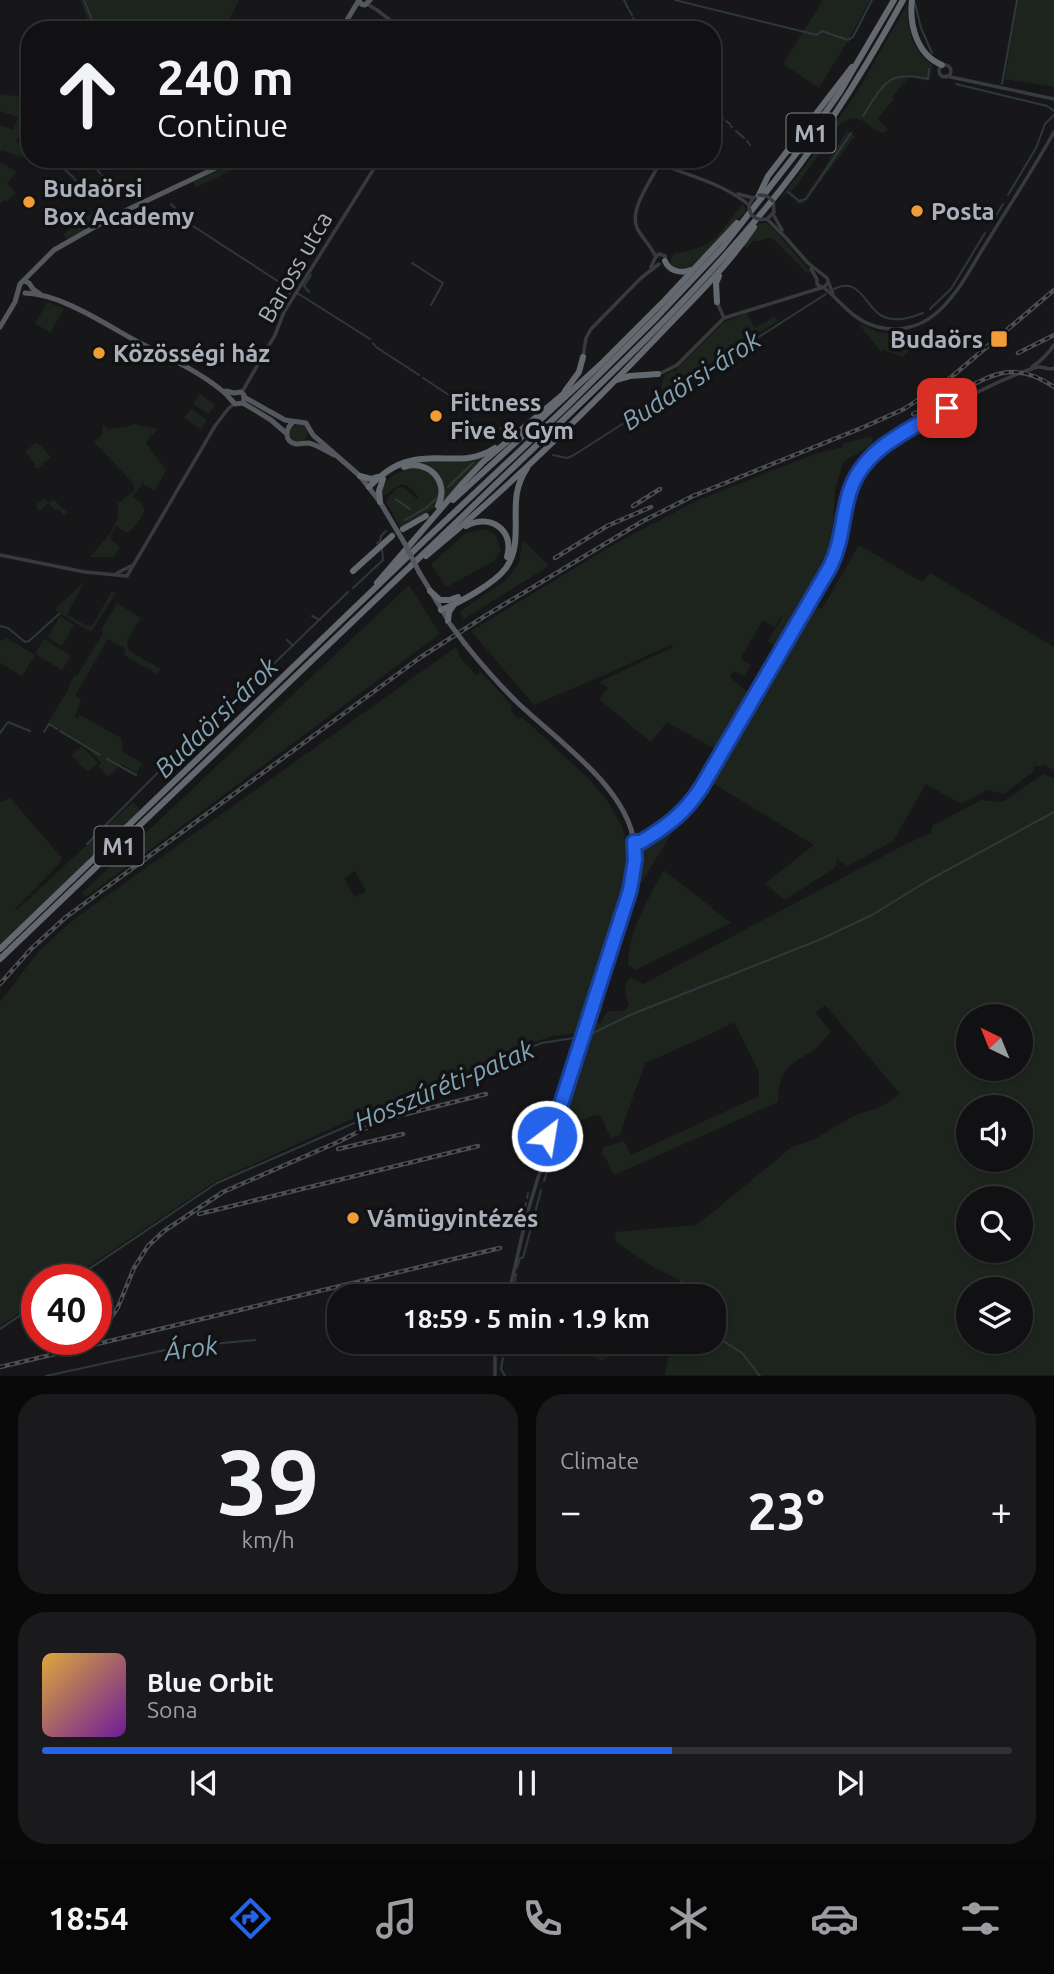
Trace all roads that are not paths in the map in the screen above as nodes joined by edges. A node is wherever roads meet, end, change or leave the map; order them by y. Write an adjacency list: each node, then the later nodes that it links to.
1 (894, 0): 7 (highway, M1)
2 (903, 0): 20 (highway, M1)
3 (912, 0): 8 (highway)
4 (365, 2): 5 (main road); 6 (street)
5 (347, 21)
6 (392, 21)
7 (861, 58): 18 (highway, M1); 18 (highway)
8 (942, 65): 9 (street); 10 (street)
9 (951, 70): 10 (street); 11 (street)
10 (946, 76): 11 (street)
11 (967, 79): 12 (street)
12 (1054, 101)
13 (1054, 132): 34 (street)
14 (215, 168): 32 (main road)
15 (374, 168): 50 (street, Baross utca)
16 (657, 168): 22 (street)
17 (670, 168): 18 (street)
18 (754, 201): 19 (street, bridge); 20 (street, bridge); 27 (highway); 75 (highway, M1)
19 (773, 214): 20 (street, bridge); 21 (street)
20 (764, 216): 21 (street); 26 (highway); 70 (highway, M1)
21 (786, 238): 25 (street)
22 (651, 247): 23 (street); 24 (street)
23 (661, 254): 24 (street); 24 (street)
24 (659, 260): 27 (highway); 42 (street)
25 (808, 263): 28 (street); 29 (street)
26 (725, 266): 36 (highway); 48 (highway)
27 (696, 267): 40 (highway)
28 (822, 275): 29 (street); 30 (street)
29 (816, 281): 31 (street); 33 (street)
30 (828, 283): 31 (street); 34 (street)
31 (822, 287): 33 (street); 34 (street)
32 (27, 288): 35 (main road); 35 (main road); 49 (main road)
33 (806, 291): 37 (street)
34 (835, 299)
35 (15, 302): 38 (main road)
36 (717, 302): 37 (street)
37 (724, 318): 47 (street)
38 (0, 327)
39 (1054, 345): 41 (street)
40 (617, 347): 51 (highway); 62 (highway)
41 (1051, 353): 43 (street)
42 (583, 357): 51 (highway)
43 (1041, 360): 44 (street); 46 (street)
44 (1044, 367): 45 (street); 46 (street)
45 (1054, 368)
46 (1024, 371): 78 (street)
47 (658, 374): 48 (highway)
48 (614, 381): 57 (highway)
49 (233, 398): 50 (main road); 50 (main road); 69 (street)
50 (243, 398): 52 (main road); 54 (main road)
51 (559, 398): 55 (highway)
52 (293, 422): 53 (main road); 54 (main road)
53 (310, 431): 56 (main road); 58 (main road)
54 (287, 434): 56 (main road)
55 (512, 438): 60 (highway); 64 (highway)
56 (305, 442): 58 (main road)
57 (540, 453): 67 (highway); 74 (highway)
58 (341, 458): 59 (main road)
59 (360, 476): 60 (highway); 61 (main road)
60 (384, 476): 61 (highway); 63 (highway); 64 (highway)
61 (369, 487): 63 (main road)
62 (453, 500)
63 (380, 502): 73 (main road, bridge)
64 (428, 518): 65 (highway); 75 (highway)
65 (403, 529)
66 (392, 536): 71 (highway)
67 (450, 536): 70 (highway); 74 (highway)
68 (0, 555): 72 (street)
69 (132, 566): 72 (street); 72 (street)
70 (410, 567): 83 (highway, M1)
71 (353, 571)
72 (115, 574)
73 (430, 591): 74 (highway); 76 (main road)
74 (457, 600): 76 (highway); 77 (highway)
75 (357, 607): 82 (highway, M1)
76 (441, 610): 77 (main road)
77 (449, 622): 79 (main road, bridge)
78 (668, 824): 80 (street); 81 (street)
79 (633, 831): 80 (street); 81 (main road)
80 (648, 834): 81 (street)
81 (634, 842): 84 (street)
82 (0, 949)
83 (0, 959)
84 (561, 1104): 85 (street); 86 (street)
85 (554, 1127): 86 (street); 87 (street)
86 (561, 1129): 88 (street)
87 (548, 1139): 88 (street); 89 (street)
88 (554, 1144): 89 (street)
89 (544, 1158): 90 (street)
90 (511, 1284)
91 (495, 1354): 92 (street)
92 (496, 1376)

